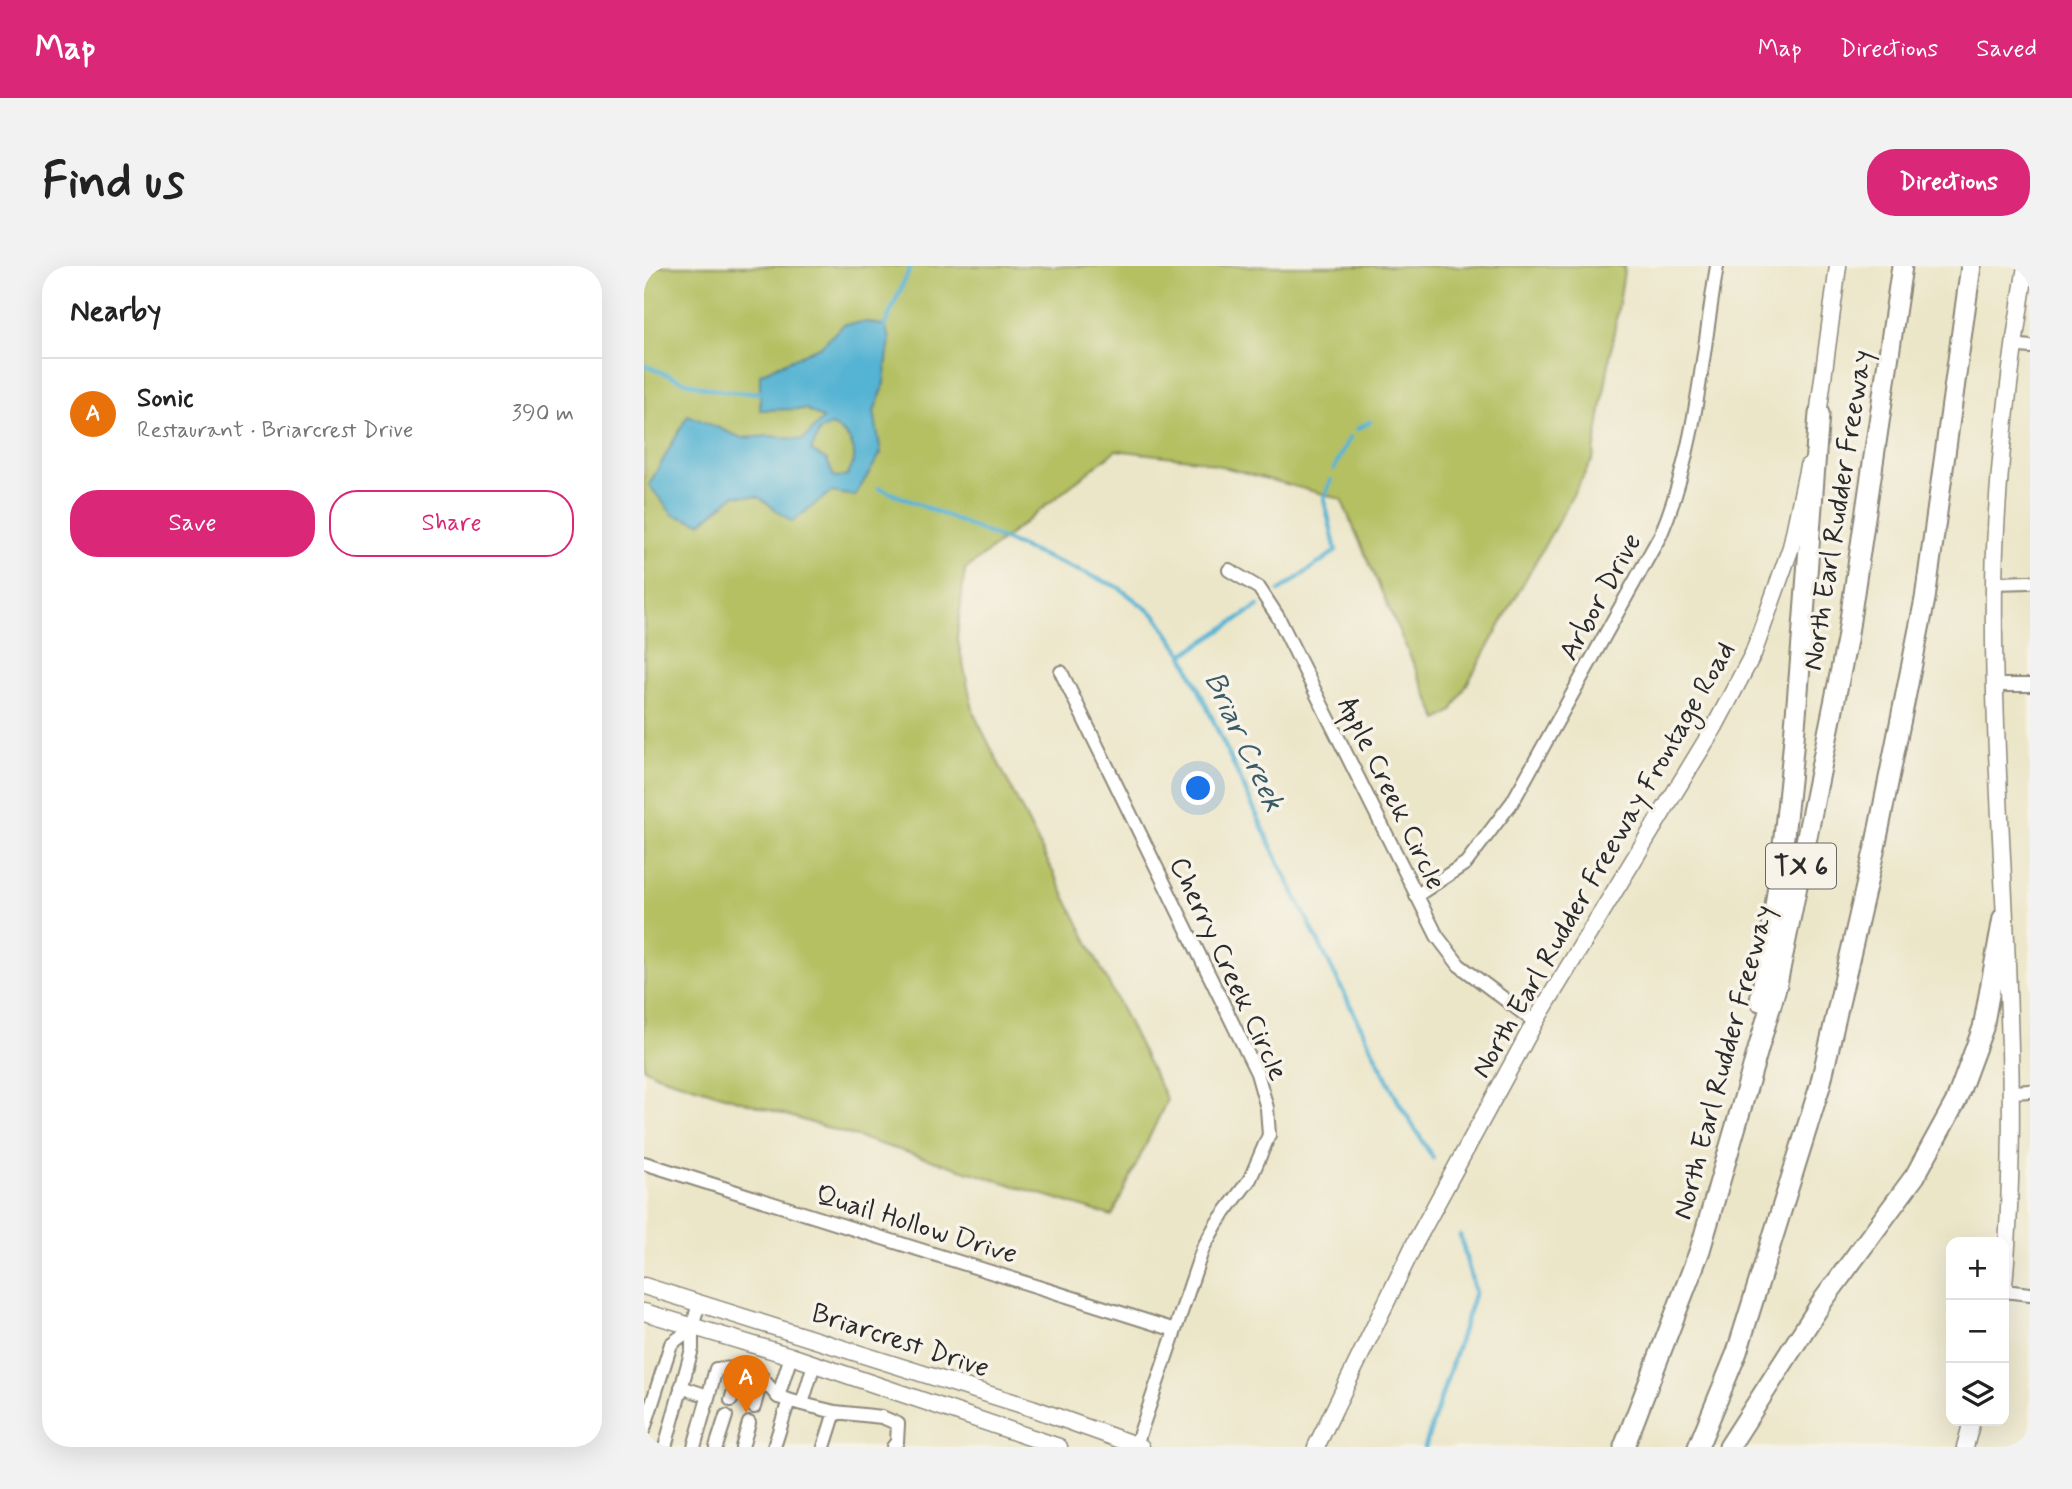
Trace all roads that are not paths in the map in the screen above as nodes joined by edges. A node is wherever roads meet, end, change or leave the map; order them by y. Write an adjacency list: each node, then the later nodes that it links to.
1 (1717, 266): 14 (street, Arbor Drive)
2 (1838, 266): 7 (main road, North Earl Rudder Freeway Frontage Road)
3 (1902, 266): 19 (highway, North Earl Rudder Freeway / TX 6)
4 (1971, 266): 55 (highway, TX 6)
5 (2026, 266): 6 (main road)
6 (2022, 346): 10 (main road)
7 (1819, 414): 16 (main road, North Earl Rudder Freeway Frontage Road); 19 (highway)
8 (1229, 570): 14 (street, Apple Creek Circle)
9 (2030, 582): 10 (street)
10 (1994, 583): 12 (main road)
11 (1061, 671): 28 (street, Cherry Creek Circle)
12 (1996, 685): 13 (street); 15 (main road)
13 (2030, 685)
14 (1416, 897): 16 (street, Apple Creek Circle)
15 (2003, 918): 18 (main road); 56 (highway)
16 (1535, 1022): 53 (main road, North Earl Rudder Freeway Frontage Road)
17 (2030, 1091): 18 (street)
18 (2012, 1092): 21 (main road)
19 (1741, 1109): 54 (highway, North Earl Rudder Freeway / TX 6)
20 (644, 1163): 28 (street, Quail Hollow Drive)
21 (2006, 1237)
22 (644, 1286): 25 (main road, Briarcrest Drive)
23 (2009, 1292): 24 (street)
24 (2030, 1294)
25 (699, 1303): 27 (street); 44 (main road, Briarcrest Drive)
26 (644, 1312): 27 (main road, Briarcrest Drive)
27 (692, 1328): 29 (main road, Briarcrest Drive); 33 (street); 43 (street)
28 (1175, 1330): 44 (street, Cherry Creek Circle)
29 (792, 1356): 30 (main road, Briarcrest Drive); 35 (street)
30 (814, 1364): 37 (street); 52 (main road, Briarcrest Drive)
31 (741, 1367): 32 (street); 34 (street); 36 (street)
32 (762, 1377): 35 (street); 38 (street)
33 (681, 1387): 34 (street); 45 (street)
34 (708, 1396): 46 (street)
35 (784, 1398): 37 (street); 49 (street)
36 (731, 1400)
37 (802, 1404): 39 (street)
38 (754, 1407)
39 (835, 1412): 50 (street); 51 (street)
40 (726, 1416): 47 (street)
41 (749, 1423): 48 (street)
42 (1971, 1426): 57 (main road)
43 (644, 1429)
44 (1139, 1446)
45 (665, 1447)
46 (694, 1447)
47 (716, 1447)
48 (742, 1447)
49 (774, 1447)
50 (824, 1447)
51 (893, 1447)
52 (1059, 1447)
53 (1317, 1447)
54 (1624, 1447)
55 (1698, 1447)
56 (1730, 1447)
57 (1965, 1447)

